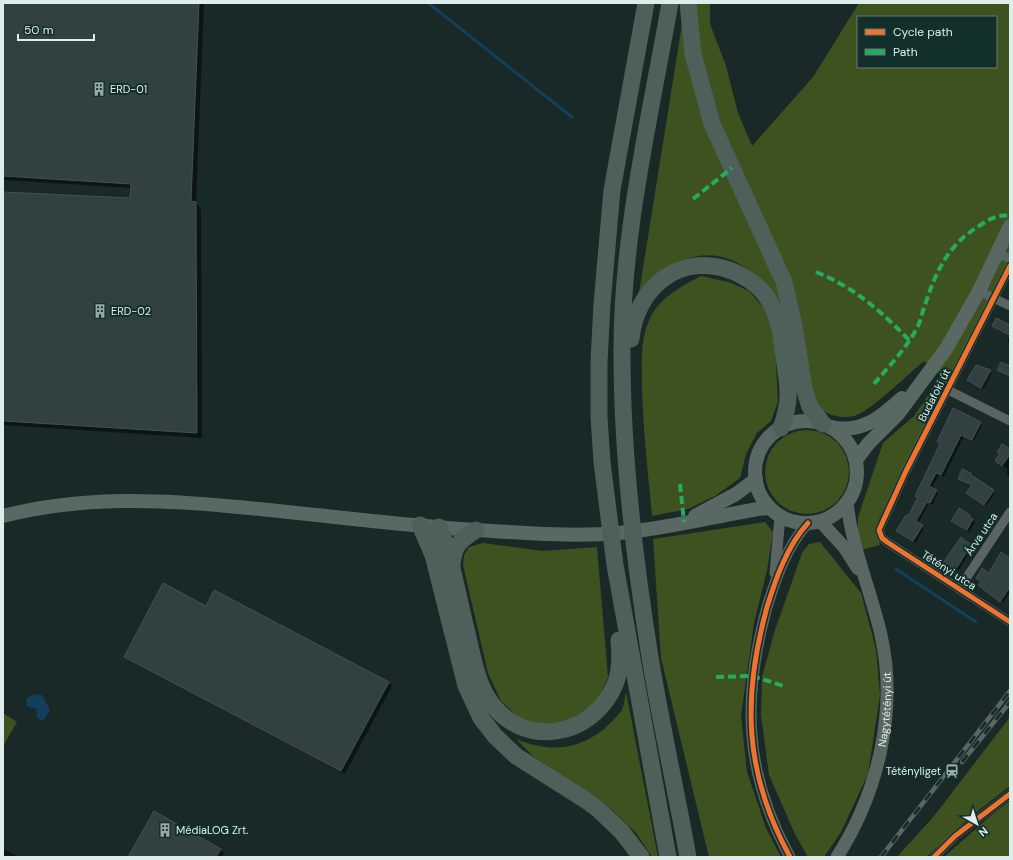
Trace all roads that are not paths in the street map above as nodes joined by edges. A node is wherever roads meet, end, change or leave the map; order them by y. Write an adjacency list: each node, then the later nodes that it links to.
1 (646, 3): 32 (highway)
2 (670, 3): 13 (highway)
3 (688, 3): 15 (highway)
4 (1010, 226): 5 (main road, Budafoki út)
5 (997, 252): 6 (street); 8 (main road, Budafoki út)
6 (1010, 259)
7 (1010, 266): 9 (street, Budafoki út)
8 (978, 291): 9 (street); 11 (main road, Budafoki út)
9 (995, 298): 10 (street); 12 (street, Budafoki út)
10 (1010, 306)
11 (921, 381): 15 (main road, Budafoki út); 17 (main road, Budafoki út)
12 (948, 390): 14 (street); 28 (street, Budafoki út)
13 (624, 413): 16 (highway); 39 (highway)
14 (1010, 421)
15 (826, 425): 16 (main road); 17 (main road)
16 (780, 428): 18 (main road)
17 (856, 460): 19 (main road)
18 (756, 479): 20 (main road); 23 (main road)
19 (847, 503): 24 (main road); 31 (main road, Nagytétényi út)
20 (775, 512): 23 (main road); 24 (main road); 33 (street)
21 (1010, 512): 34 (street, Árva utca)
22 (3, 516): 25 (main road)
23 (684, 522): 27 (main road)
24 (814, 522): 31 (main road, Nagytétényi út); 33 (street)
25 (420, 525): 26 (main road); 29 (highway)
26 (439, 527): 27 (main road); 29 (highway); 30 (highway)
27 (476, 530): 30 (highway)
28 (880, 534): 34 (street, Tétényi utca)
29 (433, 555): 37 (highway)
30 (452, 566): 32 (highway)
31 (864, 579): 41 (main road, Nagytétényi út)
32 (618, 584): 38 (highway)
33 (773, 587): 40 (street)
34 (959, 589): 35 (street, Tétényi utca)
35 (1010, 622)
36 (1010, 794): 42 (street)
37 (642, 857)
38 (668, 857)
39 (688, 857)
40 (790, 857)
41 (837, 857)
42 (934, 857)

